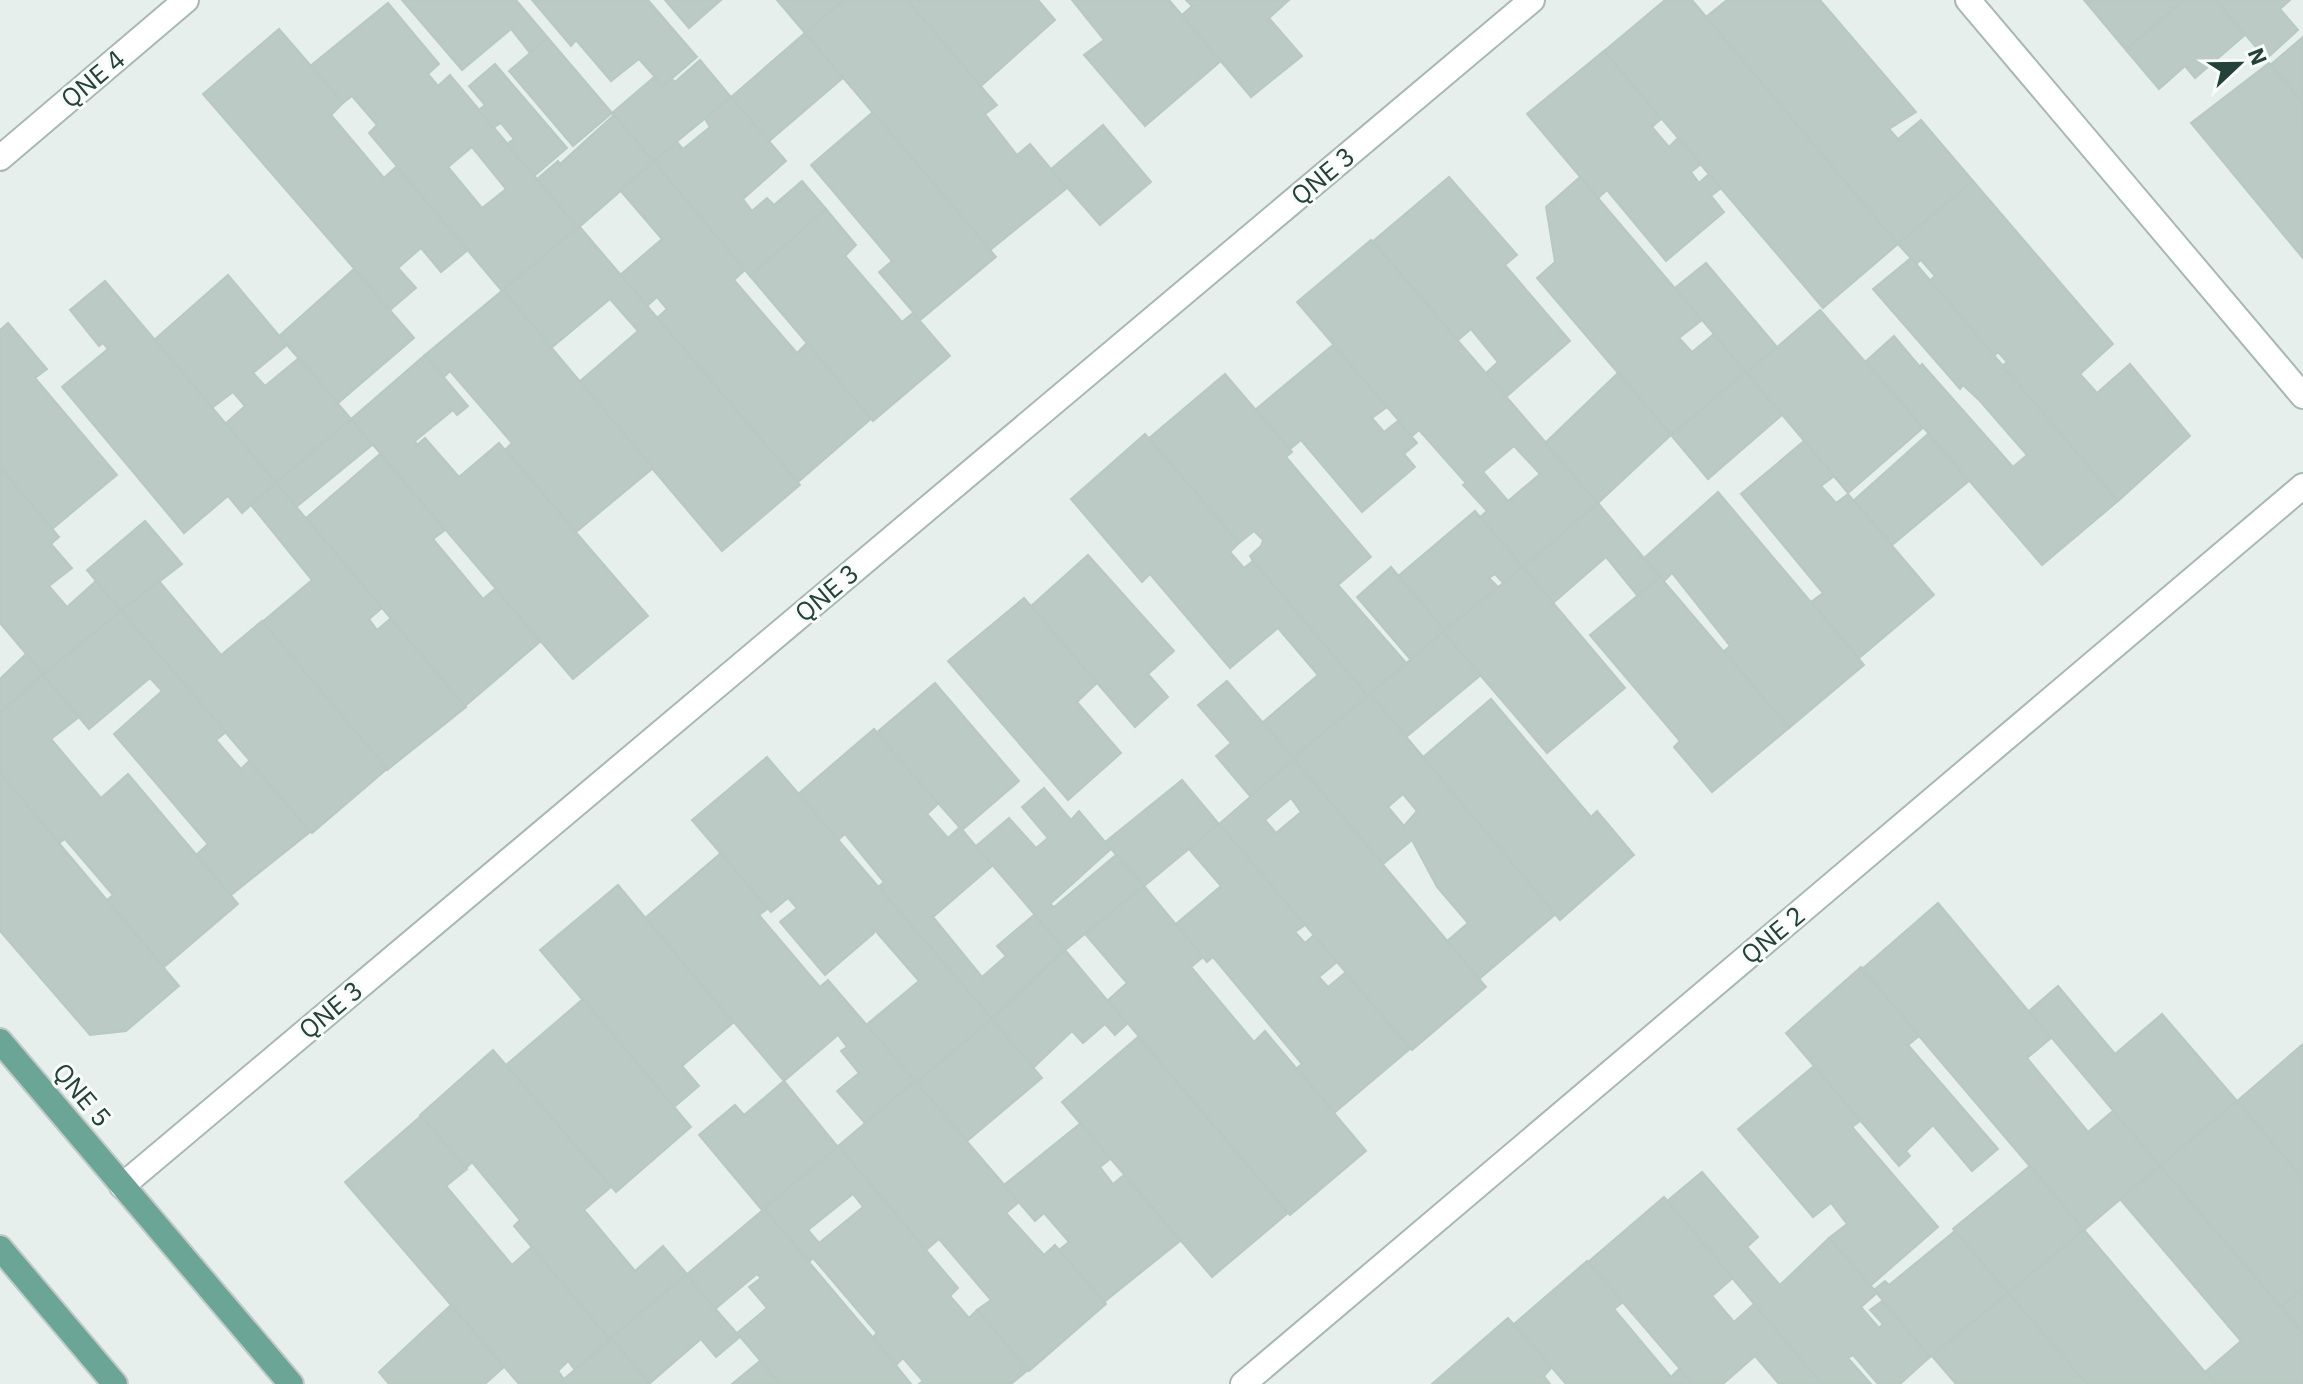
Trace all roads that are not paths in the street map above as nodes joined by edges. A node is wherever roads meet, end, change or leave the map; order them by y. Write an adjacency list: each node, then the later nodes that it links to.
1 (186, 0): 4 (street, QNE 4)
2 (1532, 0): 8 (street, QNE 3)
3 (1968, 0): 5 (street)
4 (0, 158)
5 (2303, 396)
6 (2303, 486): 12 (street, QNE 2)
7 (0, 1041): 8 (main road, QNE 5)
8 (122, 1186): 11 (main road, QNE 5)
9 (4, 1262): 10 (main road)
10 (115, 1384)
11 (291, 1384)
12 (1243, 1384)

